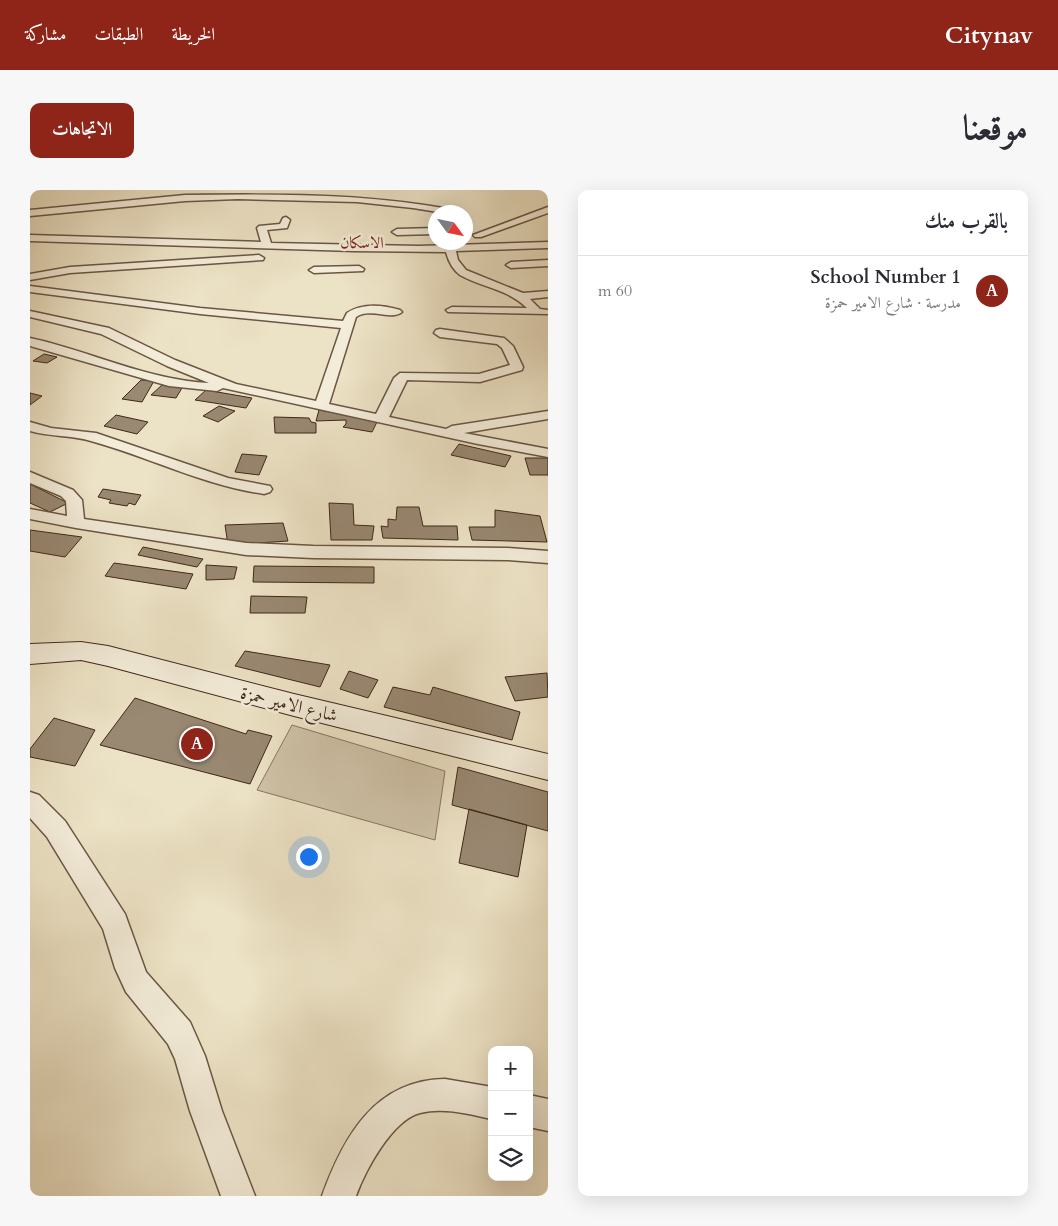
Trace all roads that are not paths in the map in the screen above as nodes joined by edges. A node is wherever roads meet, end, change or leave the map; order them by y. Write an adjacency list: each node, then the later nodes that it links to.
1 (154, 191): 2 (street)
2 (71, 199)
3 (443, 202): 4 (street)
4 (447, 205)
5 (428, 207): 8 (street)
6 (548, 210): 12 (street)
7 (149, 212): 9 (street)
8 (30, 213)
9 (88, 217)
10 (286, 220): 16 (street)
11 (428, 231): 13 (street)
12 (473, 231): 18 (street)
13 (397, 232)
14 (30, 238): 16 (street)
15 (548, 245): 18 (street)
16 (267, 246): 20 (street)
17 (473, 247): 18 (street)
18 (484, 247)
19 (428, 248): 20 (street)
20 (350, 250): 24 (street); 25 (street)
21 (449, 250): 28 (street)
22 (548, 263): 23 (street)
23 (511, 265)
24 (314, 270)
25 (30, 277)
26 (30, 289): 33 (street)
27 (548, 294): 28 (street)
28 (521, 296): 31 (street)
29 (452, 310): 31 (street)
30 (396, 312): 33 (street)
31 (542, 312)
32 (30, 314): 36 (street)
33 (348, 325): 37 (street)
34 (440, 333): 39 (street)
35 (30, 342): 36 (street)
36 (232, 387): 37 (street)
37 (322, 406): 39 (street)
38 (548, 415): 41 (street)
39 (381, 418): 41 (street)
40 (30, 426): 44 (street)
41 (439, 431): 42 (street)
42 (548, 452)
43 (30, 477): 46 (street)
44 (264, 489)
45 (30, 514): 46 (street)
46 (76, 523): 47 (street)
47 (548, 557)
48 (30, 654): 49 (main road, شارع الامير حمزة)
49 (548, 767)
50 (30, 802): 54 (street)
51 (488, 1102): 55 (street)
52 (533, 1112): 53 (street)
53 (548, 1115)
54 (238, 1196)
55 (339, 1196)

